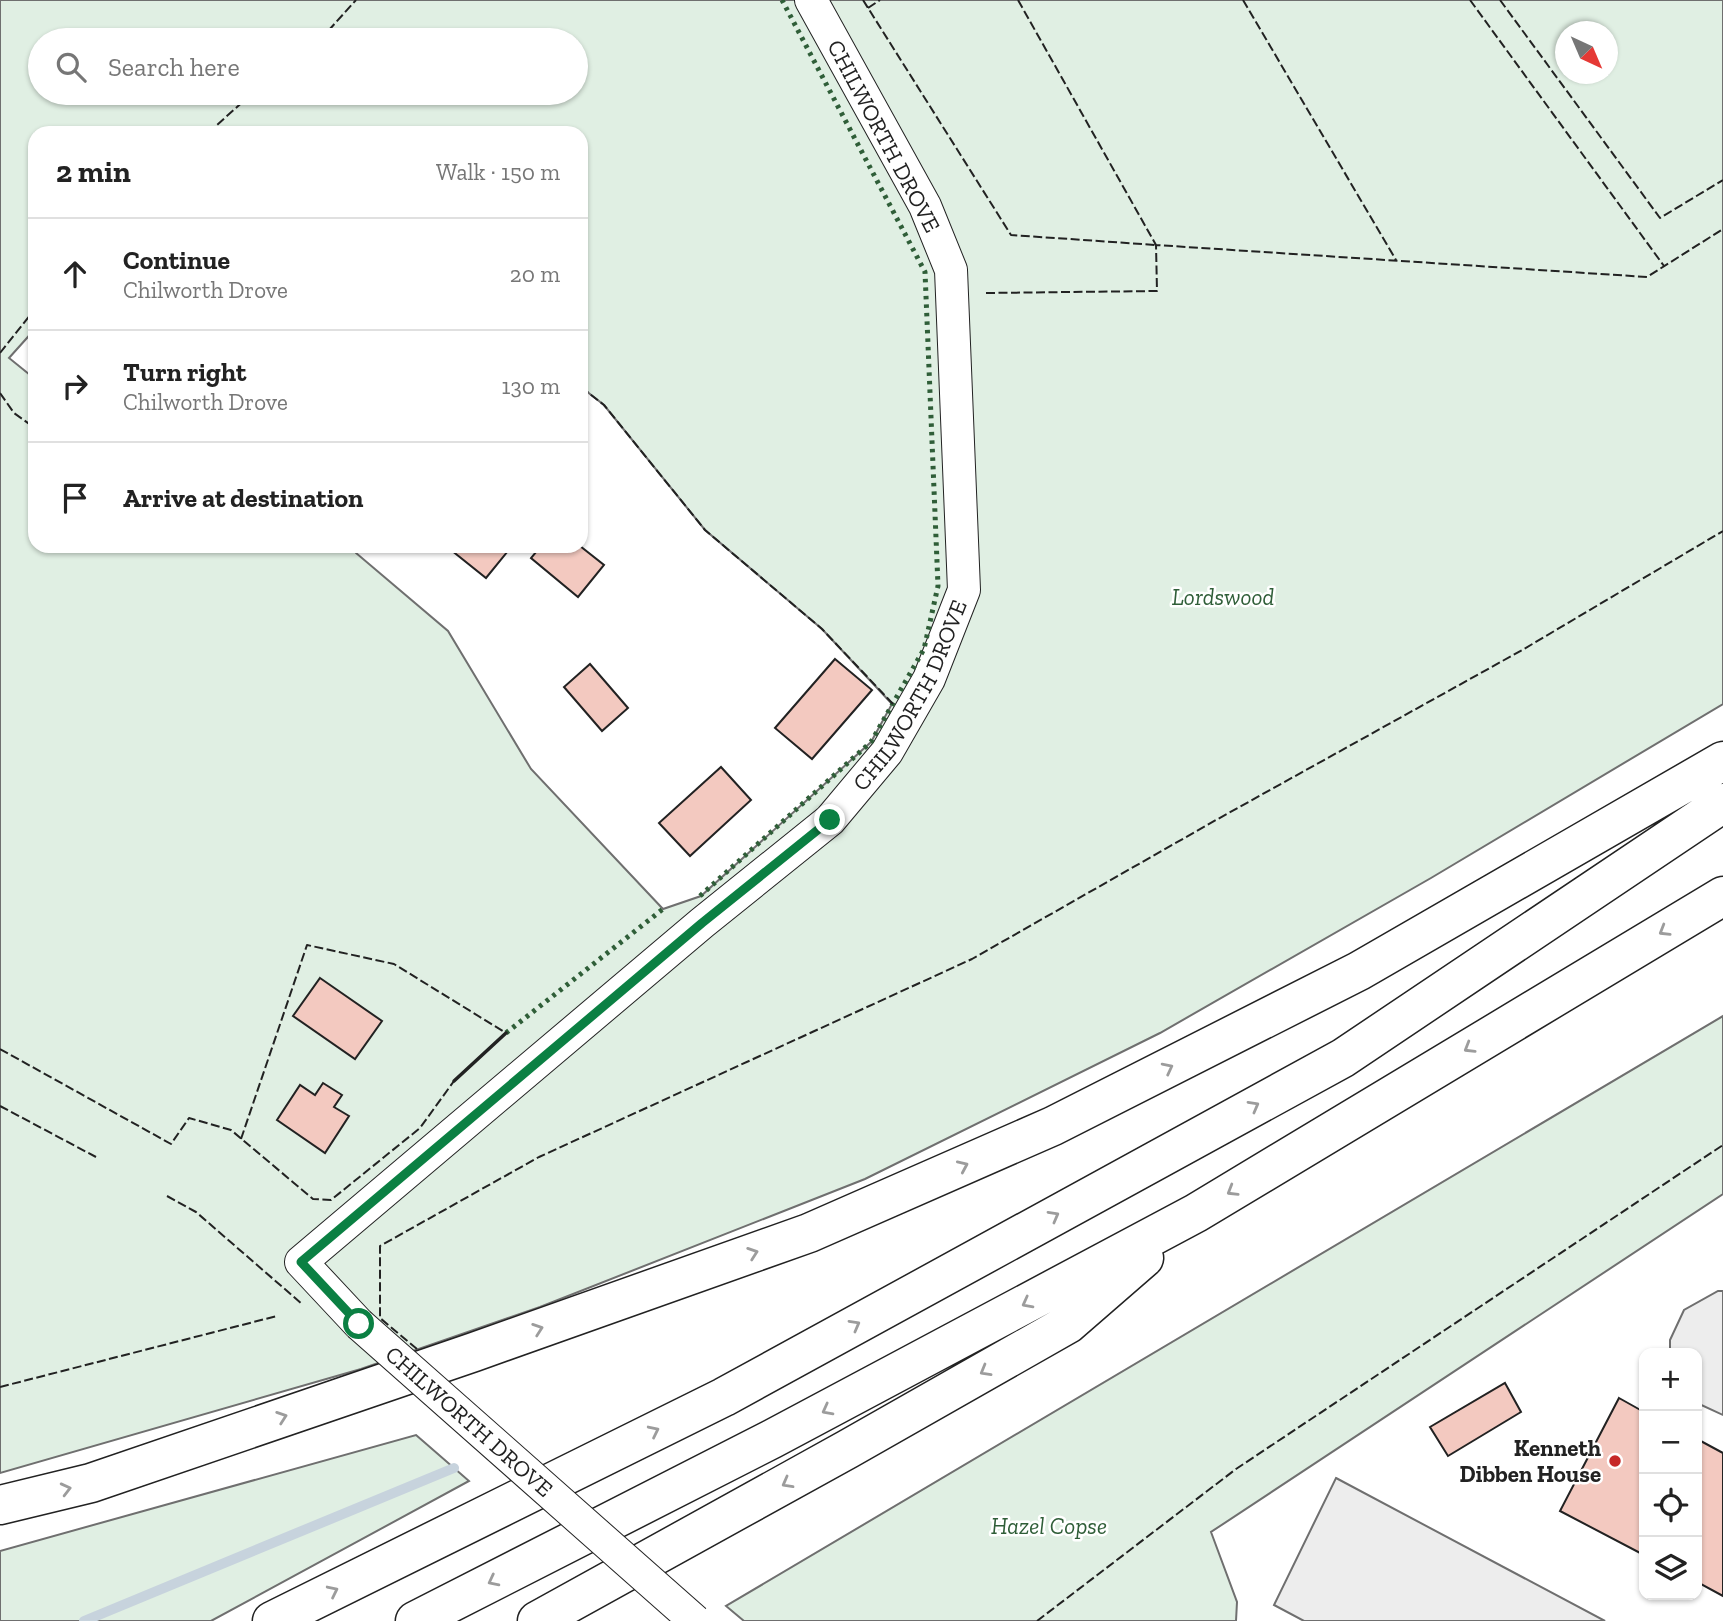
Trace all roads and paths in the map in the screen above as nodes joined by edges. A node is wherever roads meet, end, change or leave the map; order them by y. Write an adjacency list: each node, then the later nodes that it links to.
1 (811, 0): 10 (street, CHILWORTH DROVE, bridge)
2 (1723, 761): 6 (highway, one-way to 2)
3 (1723, 803): 7 (highway, one-way to 3)
4 (1723, 896): 5 (highway, one-way to 5)
5 (1196, 1213): 8 (highway, one-way to 8); 9 (highway, one-way to 9)
6 (0, 1505)
7 (272, 1621)
8 (415, 1621)
9 (537, 1621)
10 (695, 1621)

